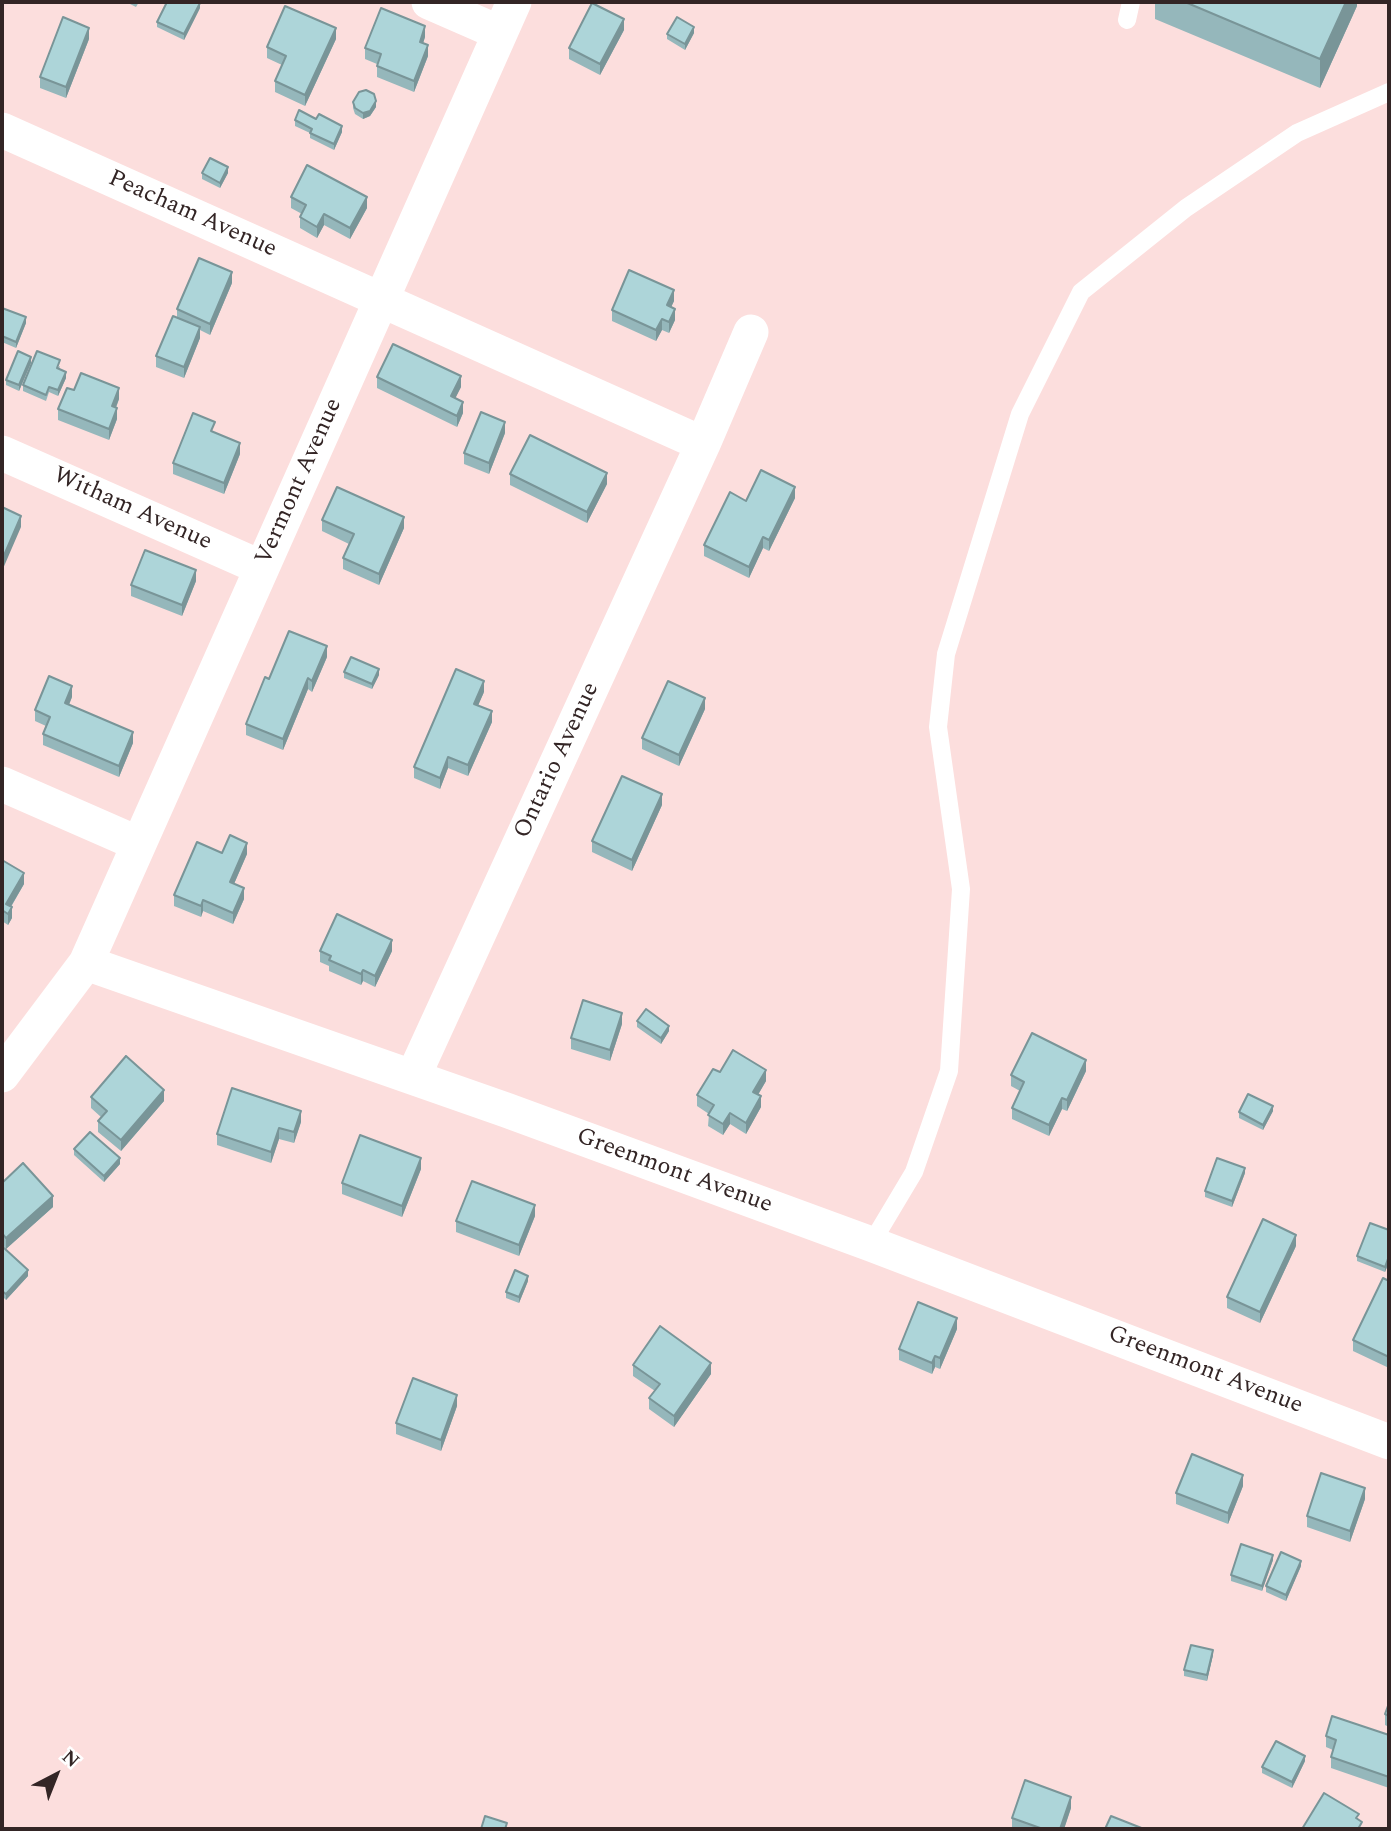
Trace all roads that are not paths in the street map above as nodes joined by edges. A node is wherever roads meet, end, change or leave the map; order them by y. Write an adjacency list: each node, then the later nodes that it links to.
1 (429, 2): 5 (street)
2 (514, 2): 5 (street, Vermont Avenue)
3 (1130, 2): 4 (lane)
4 (1127, 20)
5 (500, 33): 8 (street, Vermont Avenue)
6 (1389, 92): 18 (lane)
7 (2, 130): 8 (street, Peacham Avenue)
8 (382, 299): 10 (street); 12 (street, Vermont Avenue)
9 (751, 332): 10 (street, Ontario Avenue)
10 (702, 444): 17 (street, Ontario Avenue)
11 (2, 453): 12 (street, Witham Avenue)
12 (262, 568): 14 (street, Vermont Avenue)
13 (2, 784): 14 (street)
14 (139, 844): 15 (street, Vermont Avenue)
15 (86, 963): 16 (street); 17 (street, Greenmont Avenue)
16 (2, 1075)
17 (414, 1077): 18 (street, Greenmont Avenue)
18 (872, 1244): 19 (street, Greenmont Avenue)
19 (1389, 1442)

